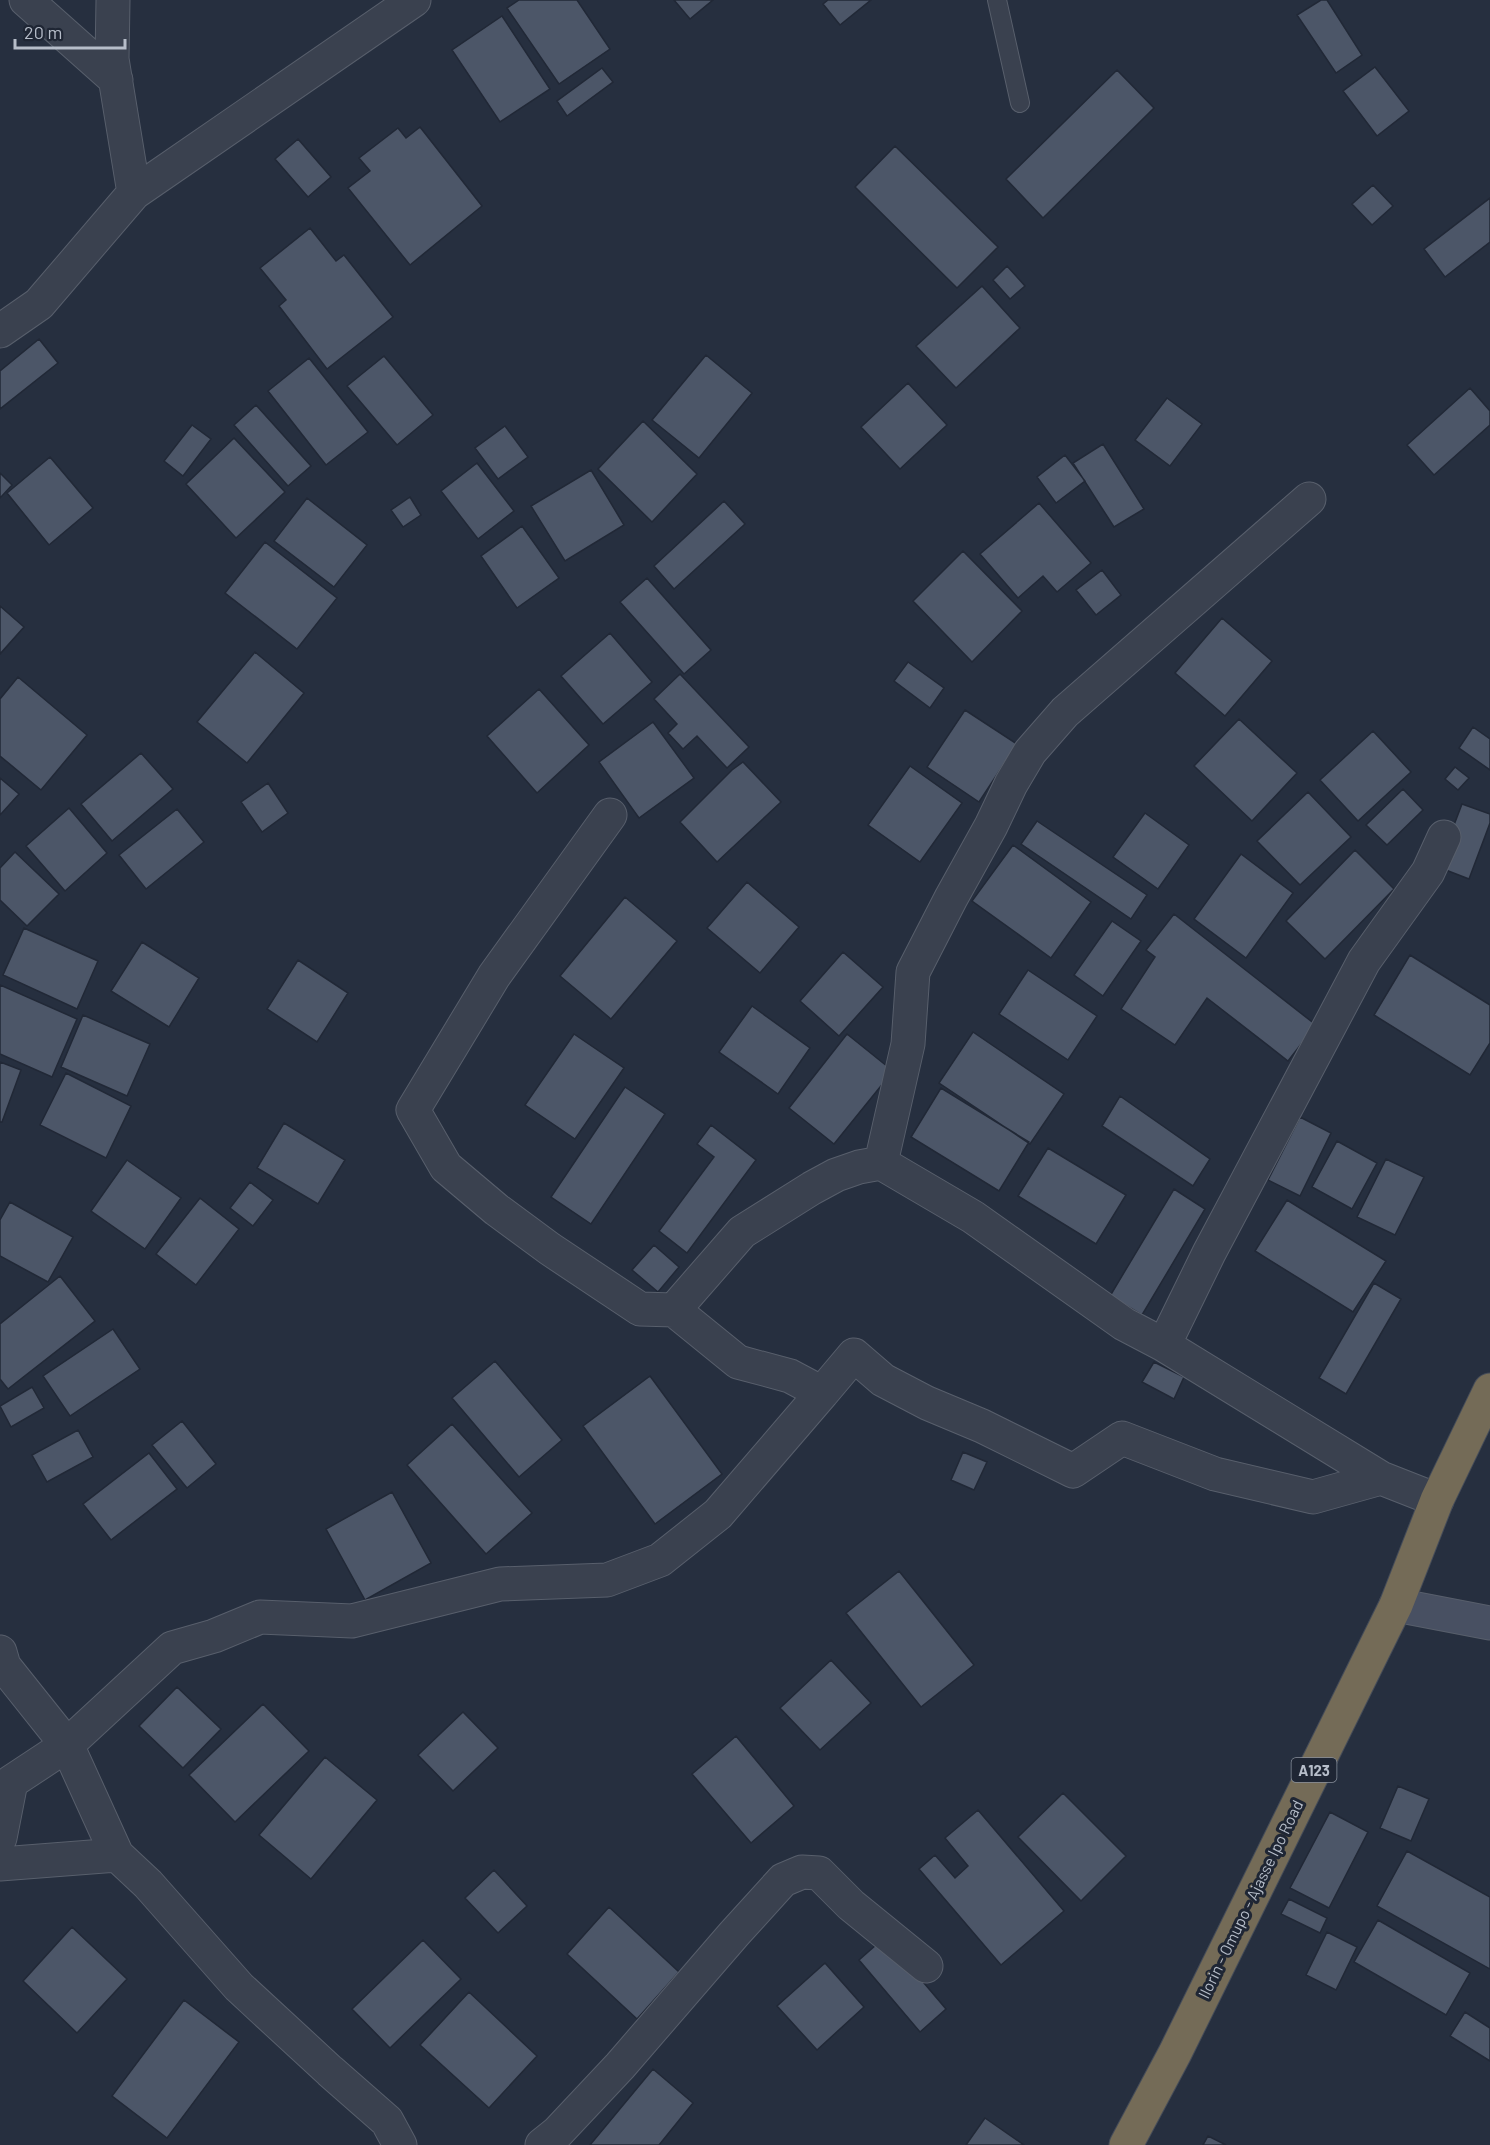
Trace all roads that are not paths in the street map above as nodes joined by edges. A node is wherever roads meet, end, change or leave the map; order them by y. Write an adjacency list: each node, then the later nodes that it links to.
1 (26, 0): 5 (street)
2 (113, 0): 5 (street)
3 (414, 0): 7 (street)
4 (997, 0): 6 (lane)
5 (116, 80): 7 (street)
6 (1020, 103)
7 (134, 193): 8 (street)
8 (0, 331)
9 (1309, 499): 12 (street)
10 (610, 815): 13 (street)
11 (1444, 837): 14 (street)
12 (881, 1163): 13 (street); 14 (street)
13 (674, 1310): 16 (street)
14 (1164, 1345): 17 (street)
15 (1490, 1390): 18 (highway, Ilorin - Omupo - Ajasse Ipo Road / A123)
16 (822, 1393): 17 (street); 22 (street)
17 (1381, 1478): 18 (street)
18 (1437, 1500): 19 (highway, Ilorin - Omupo - Ajasse Ipo Road / A123)
19 (1396, 1605): 20 (street); 29 (highway, Ilorin - Omupo - Ajasse Ipo Road / A123)
20 (1490, 1623)
21 (1, 1662): 22 (street)
22 (67, 1745): 23 (street); 24 (street)
23 (0, 1838)
24 (117, 1856): 25 (street); 27 (street)
25 (0, 1864)
26 (926, 1966): 28 (street)
27 (400, 2145)
28 (542, 2145)
29 (1126, 2145)

